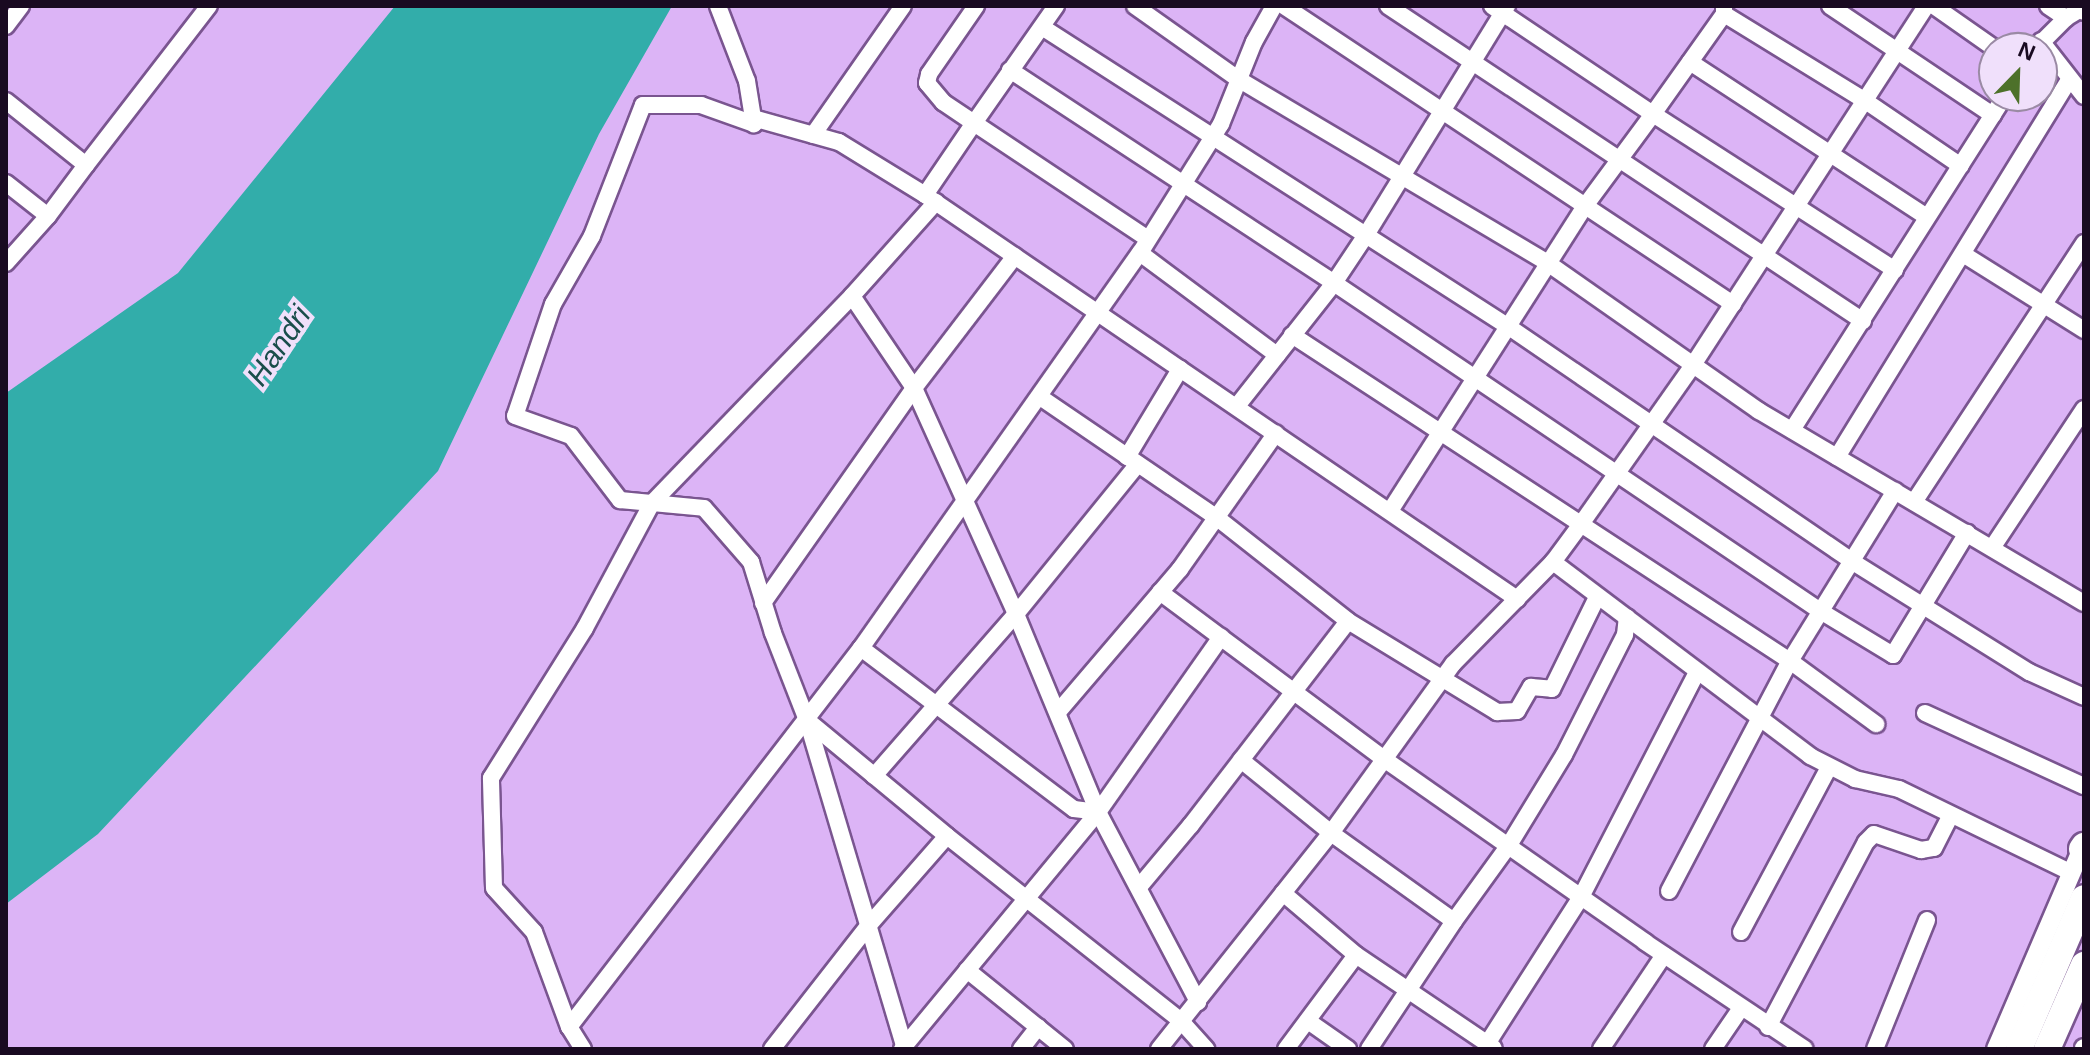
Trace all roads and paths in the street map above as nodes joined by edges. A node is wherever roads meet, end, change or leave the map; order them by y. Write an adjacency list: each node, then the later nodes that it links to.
1 (21, 6): 19 (street)
2 (209, 6): 43 (street)
3 (718, 6): 37 (street)
4 (903, 6): 39 (street)
5 (976, 6): 38 (street)
6 (1056, 6): 20 (street)
7 (1135, 6): 28 (street)
8 (1274, 6): 28 (street)
9 (1284, 6): 33 (street)
10 (1388, 6): 25 (street)
11 (1830, 6): 23 (street)
12 (1926, 6): 23 (street)
13 (1934, 6): 22 (street)
14 (2048, 6): 18 (street)
15 (1501, 9): 25 (street); 35 (street)
16 (1724, 10): 24 (street); 31 (street)
17 (2084, 12): 18 (street)
18 (2066, 18): 21 (street)
19 (6, 26)
20 (1042, 27): 27 (street); 40 (street)
21 (2051, 32)
22 (1978, 37)
23 (1897, 50): 31 (street); 36 (street)
24 (1690, 62): 35 (street); 41 (street)
25 (1473, 63): 33 (street); 42 (street)
26 (2058, 67): 29 (street)
27 (1010, 70): 38 (street); 47 (street)
28 (1238, 79): 40 (street); 45 (street)
29 (2069, 80): 30 (street); 57 (street)
30 (2084, 96)
31 (1864, 100): 41 (street); 44 (street)
32 (6, 101): 43 (street)
33 (1441, 111): 45 (street); 50 (street)
34 (1995, 112): 36 (street)
35 (1653, 114): 42 (street); 49 (street)
36 (1993, 115): 44 (street)
37 (753, 118): 39 (street); 89 (street)
38 (974, 123): 48 (street); 55 (street)
39 (813, 135): 48 (street)
40 (1212, 139): 47 (street); 53 (street)
41 (1831, 153): 49 (street); 52 (street)
42 (1619, 159): 50 (street); 56 (street)
43 (86, 165): 51 (street)
44 (1961, 166): 52 (street)
45 (1401, 175): 53 (street); 60 (street)
46 (6, 183): 51 (street)
47 (1183, 186): 55 (street); 62 (street)
48 (931, 199): 58 (street); 63 (street)
49 (1797, 205): 56 (street); 61 (street)
50 (1585, 206): 60 (street); 64 (street)
51 (48, 216): 59 (street)
52 (1927, 217): 61 (street)
53 (1366, 235): 62 (street); 68 (street)
54 (2084, 243): 65 (street)
55 (1144, 246): 66 (street); 71 (street)
56 (1765, 254): 64 (street); 67 (street)
57 (1963, 254): 65 (street); 83 (street)
58 (1015, 256): 66 (street); 75 (street)
59 (6, 263)
60 (1549, 264): 68 (street); 72 (street)
61 (1895, 270): 67 (street)
62 (1334, 283): 70 (street); 74 (street)
63 (852, 296): 75 (street); 89 (street)
64 (1733, 304): 72 (street)
65 (2044, 305): 69 (street); 88 (street)
66 (1097, 313): 73 (street); 76 (street)
67 (1863, 321): 80 (street)
68 (1509, 327): 74 (street); 79 (street)
69 (2084, 330)
70 (1292, 335): 71 (street); 82 (street)
71 (1277, 355): 77 (street)
72 (1693, 365): 79 (street); 80 (street)
73 (1180, 369): 77 (street); 84 (street)
74 (1474, 379): 82 (street); 85 (street)
75 (914, 388): 87 (street); 101 (street)
76 (1040, 397): 84 (street); 87 (street)
77 (1237, 406): 81 (street)
78 (2084, 409): 94 (street)
79 (1651, 425): 85 (street); 96 (street)
80 (1792, 430): 83 (street)
81 (1276, 433): 90 (street); 91 (street)
82 (1439, 434): 90 (street); 92 (street)
83 (1837, 457): 86 (street)
84 (1132, 460): 91 (street); 104 (street)
85 (1615, 475): 92 (street); 103 (street)
86 (1895, 491): 88 (street); 96 (street)
87 (963, 501): 104 (street); 108 (street)
88 (1914, 502): 93 (street)
89 (652, 503): 101 (street); 150 (street)
90 (1390, 511): 100 (street)
91 (1216, 517): 97 (street); 106 (street)
92 (1581, 524): 95 (street); 109 (street)
93 (1967, 533): 94 (street); 102 (street)
94 (1992, 548): 99 (street)
95 (1553, 562): 98 (street); 100 (street)
96 (1853, 562): 102 (street); 103 (street)
97 (1160, 592): 107 (street); 115 (street)
98 (1597, 597): 105 (street); 111 (street)
99 (2083, 598)
100 (1517, 599): 111 (street)
101 (763, 603): 118 (street)
102 (1923, 606): 103 (street); 113 (street)
103 (1822, 612): 109 (street)
104 (1016, 614): 114 (street); 115 (street)
105 (1627, 617): 110 (street); 129 (street)
106 (1348, 621): 111 (street); 112 (street)
107 (1221, 637): 112 (street); 125 (street)
108 (861, 648): 114 (street); 118 (street)
109 (1790, 661): 117 (street); 119 (street)
110 (1697, 672): 117 (street); 135 (street)
111 (1443, 678): 120 (street)
112 (1292, 691): 120 (street); 121 (street)
113 (2084, 697)
114 (936, 705): 123 (street); 125 (street)
115 (1058, 712): 125 (street)
116 (1925, 713): 124 (street)
117 (1758, 717): 122 (street); 132 (street)
118 (807, 720): 123 (street); 139 (street); 150 (street)
119 (1876, 724)
120 (1384, 759): 127 (street); 129 (street)
121 (1241, 760): 127 (street); 131 (street)
122 (1829, 767): 126 (street); 140 (street)
123 (874, 776): 128 (street)
124 (2084, 786)
125 (1098, 812): 131 (street); 134 (street)
126 (1951, 815): 130 (street); 152 (street)
127 (1331, 833): 133 (street); 138 (street)
128 (947, 836): 134 (street); 139 (street)
129 (1509, 845): 135 (street); 138 (street)
130 (2081, 853): 168 (street)
131 (1139, 887): 146 (street)
132 (1669, 891)
133 (1283, 893): 141 (street); 146 (street)
134 (1026, 897): 144 (street); 148 (street)
135 (1581, 897): 142 (street); 153 (street)
136 (2084, 898): 169 (highway)
137 (1927, 920): 167 (street)
138 (1454, 921): 145 (street)
139 (869, 925): 155 (street); 157 (street)
140 (1741, 932)
141 (1356, 955): 145 (street); 149 (street)
142 (1664, 955): 147 (street); 165 (street)
143 (2084, 965): 170 (highway)
144 (967, 970): 151 (street); 155 (street)
145 (1406, 991): 153 (street); 164 (street)
146 (1198, 1002): 148 (street)
147 (1741, 1008): 152 (street); 166 (street)
148 (1181, 1021): 160 (street); 161 (street)
149 (1308, 1021): 162 (street); 163 (street)
150 (569, 1027): 156 (street)
151 (1038, 1027): 158 (street); 159 (street)
152 (1768, 1027): 154 (street)
153 (1491, 1046)
154 (1795, 1047)
155 (904, 1048)
156 (583, 1049)
157 (772, 1049)
158 (1021, 1049)
159 (1065, 1049)
160 (1159, 1049)
161 (1206, 1049)
162 (1286, 1049)
163 (1348, 1049)
164 (1369, 1049)
165 (1601, 1049)
166 (1713, 1049)
167 (1875, 1049)
168 (1996, 1049)
169 (2019, 1049)
170 (2047, 1049)

